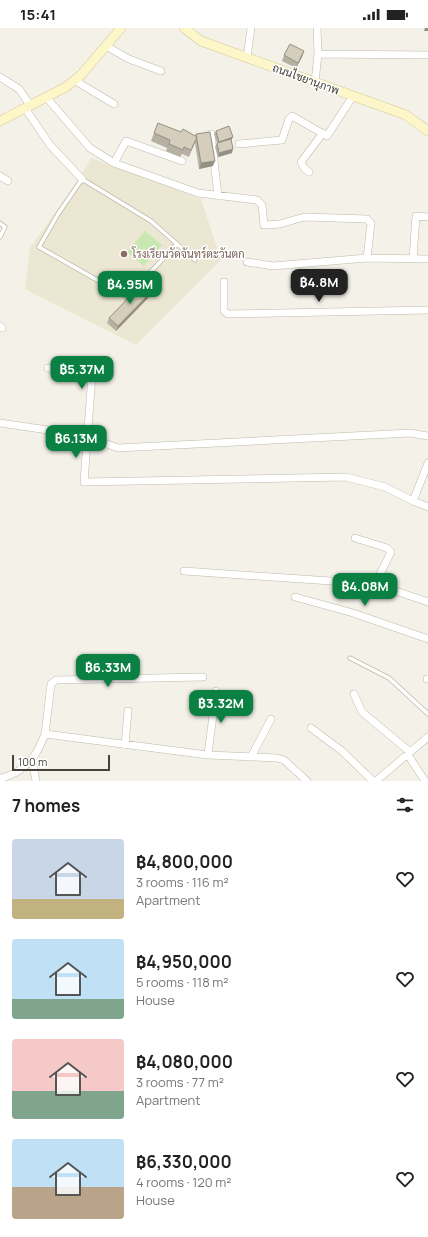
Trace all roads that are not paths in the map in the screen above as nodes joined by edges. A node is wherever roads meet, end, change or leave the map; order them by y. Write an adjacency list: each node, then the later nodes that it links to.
1 (122, 28): 5 (street)
2 (184, 28): 8 (street, ถนนไชยานุภาพ)
3 (251, 28): 8 (street)
4 (317, 28): 6 (street)
5 (106, 46): 9 (street); 11 (street)
6 (318, 54): 7 (street); 12 (street)
7 (428, 55)
8 (247, 57): 12 (street, ถนนไชยานุภาพ)
9 (161, 70)
10 (0, 77): 16 (street)
11 (74, 80): 14 (street); 15 (street)
12 (315, 82): 13 (street, ถนนไชยานุภาพ)
13 (353, 96): 18 (street, ถนนไชยานุภาพ); 19 (street)
14 (46, 97): 16 (street); 23 (street)
15 (114, 104)
16 (28, 106): 17 (street); 26 (street)
17 (0, 121)
18 (428, 131)
19 (324, 133): 21 (street); 24 (street)
20 (211, 134): 28 (street)
21 (239, 144)
22 (182, 161): 23 (street)
23 (114, 163): 28 (street)
24 (310, 172)
25 (0, 176): 27 (street)
26 (82, 179): 32 (lane); 32 (lane)
27 (8, 181)
28 (218, 196): 33 (street)
29 (428, 217): 34 (street)
30 (0, 223): 31 (lane)
31 (0, 237)
32 (177, 244): 36 (lane)
33 (367, 258): 34 (street); 37 (street)
34 (413, 258): 35 (street)
35 (428, 259)
36 (195, 260)
37 (247, 262)
38 (224, 282): 39 (street)
39 (428, 310)
40 (48, 368): 42 (street)
41 (0, 423): 42 (street)
42 (87, 436): 43 (street); 45 (street)
43 (428, 436)
44 (428, 463): 45 (street)
45 (413, 500): 46 (street)
46 (428, 507)
47 (356, 538): 49 (street)
48 (184, 571): 49 (street)
49 (374, 584): 51 (street)
50 (295, 597): 52 (street)
51 (428, 602)
52 (428, 639)
53 (350, 658): 58 (lane)
54 (203, 677): 61 (street)
55 (216, 691): 65 (street)
56 (354, 694): 64 (street)
57 (128, 711): 63 (street)
58 (428, 714)
59 (271, 719): 66 (street)
60 (311, 728): 71 (street)
61 (45, 734): 63 (street); 67 (street)
62 (428, 737): 64 (street)
63 (125, 744): 65 (street)
64 (409, 754): 72 (street); 73 (street)
65 (208, 755): 66 (street)
66 (251, 757): 70 (street)
67 (32, 760): 68 (street); 69 (street)
68 (4, 779)
69 (36, 781)
70 (307, 781)
71 (373, 781)
72 (376, 781)
73 (425, 781)

